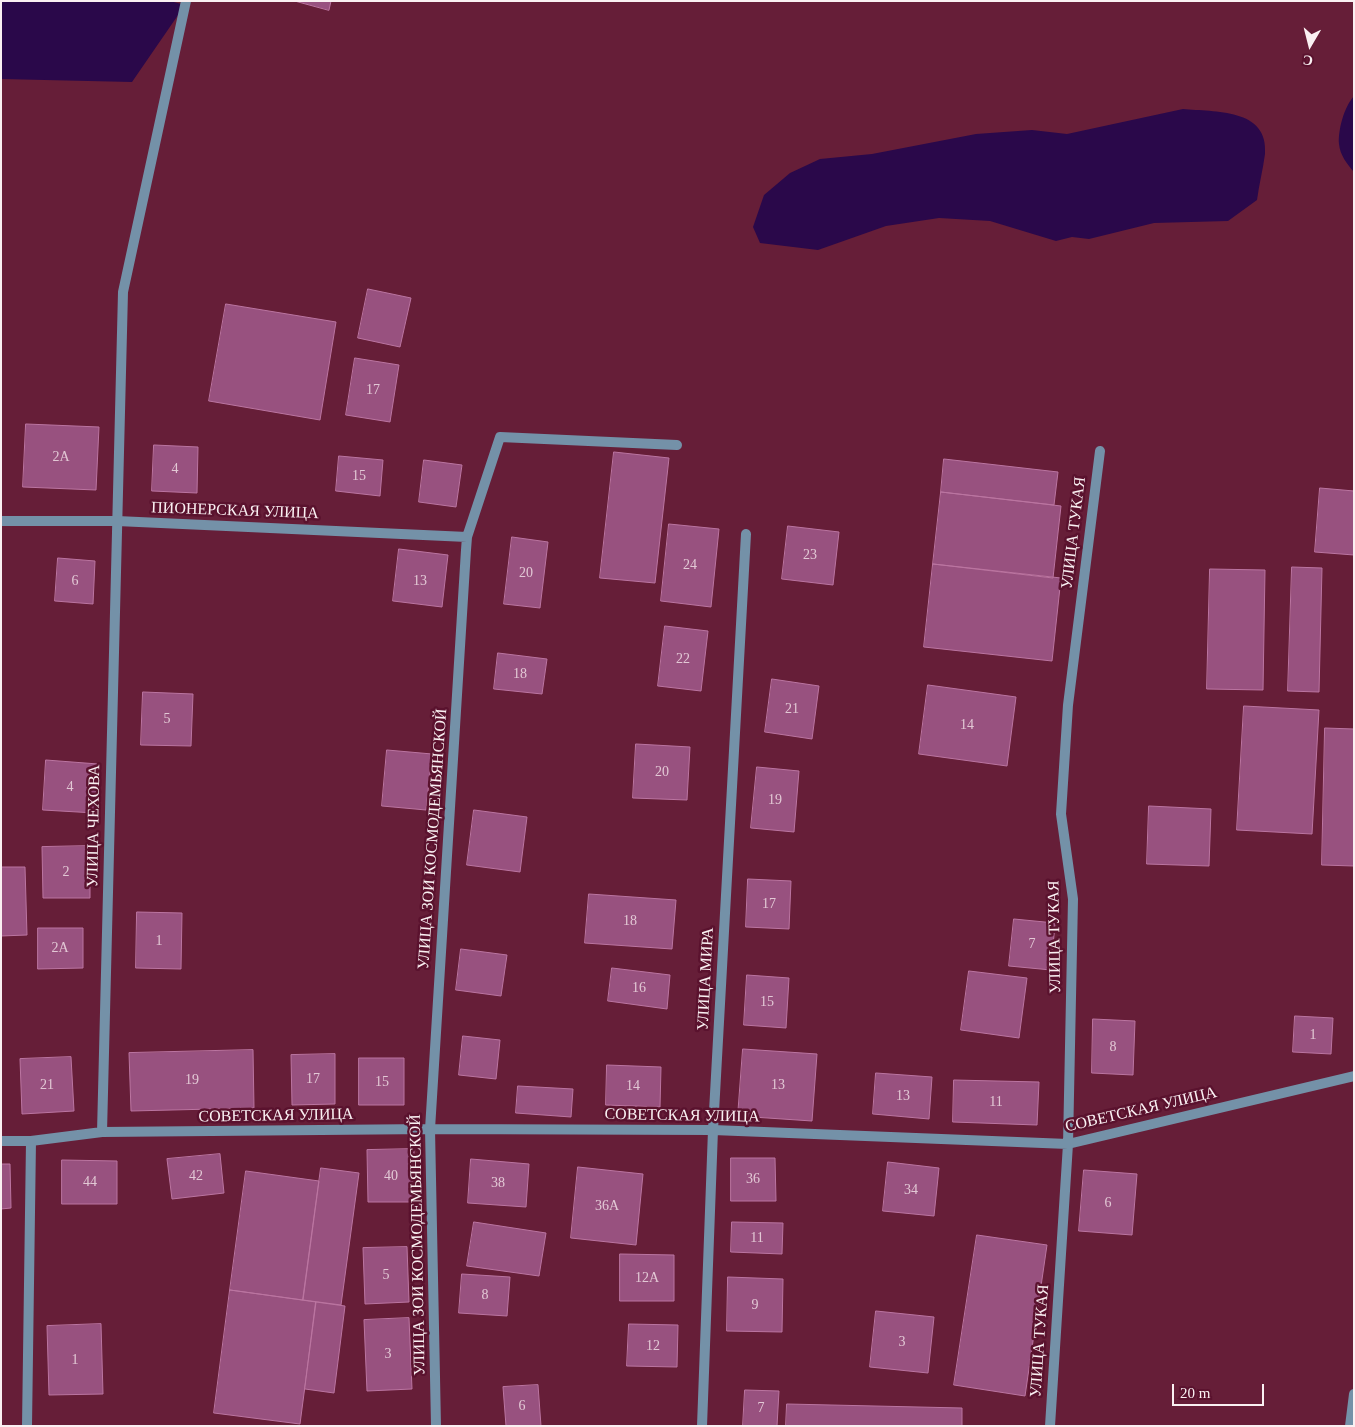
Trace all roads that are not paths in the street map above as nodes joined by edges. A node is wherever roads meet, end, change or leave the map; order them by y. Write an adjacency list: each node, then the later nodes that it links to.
1 (186, 1): 5 (street, УЛИЦА ЧЕХОВА)
2 (677, 445): 7 (street, УЛИЦА ЗОИ КОСМОДЕМЬЯНСКОЙ)
3 (1100, 451): 14 (street, УЛИЦА ТУКАЯ)
4 (1, 521): 5 (street, ПИОНЕРСКАЯ УЛИЦА)
5 (117, 521): 7 (street, ПИОНЕРСКАЯ УЛИЦА); 11 (street, УЛИЦА ЧЕХОВА)
6 (746, 534): 10 (street, УЛИЦА МИРА)
7 (467, 536): 9 (street, УЛИЦА ЗОИ КОСМОДЕМЬЯНСКОЙ)
8 (1354, 1076): 14 (street, СОВЕТСКАЯ УЛИЦА)
9 (430, 1129): 10 (street, СОВЕТСКАЯ УЛИЦА); 11 (street, СОВЕТСКАЯ УЛИЦА); 17 (street, УЛИЦА ЗОИ КОСМОДЕМЬЯНСКОЙ)
10 (713, 1130): 14 (street, СОВЕТСКАЯ УЛИЦА); 18 (street, УЛИЦА МИРА)
11 (102, 1132): 13 (street, СОВЕТСКАЯ УЛИЦА)
12 (1, 1141): 13 (street, СОВЕТСКАЯ УЛИЦА)
13 (31, 1141): 16 (street)
14 (1068, 1144): 19 (street, УЛИЦА ТУКАЯ)
15 (1354, 1394): 20 (street)
16 (27, 1426)
17 (436, 1426)
18 (702, 1426)
19 (1050, 1426)
20 (1350, 1426)

